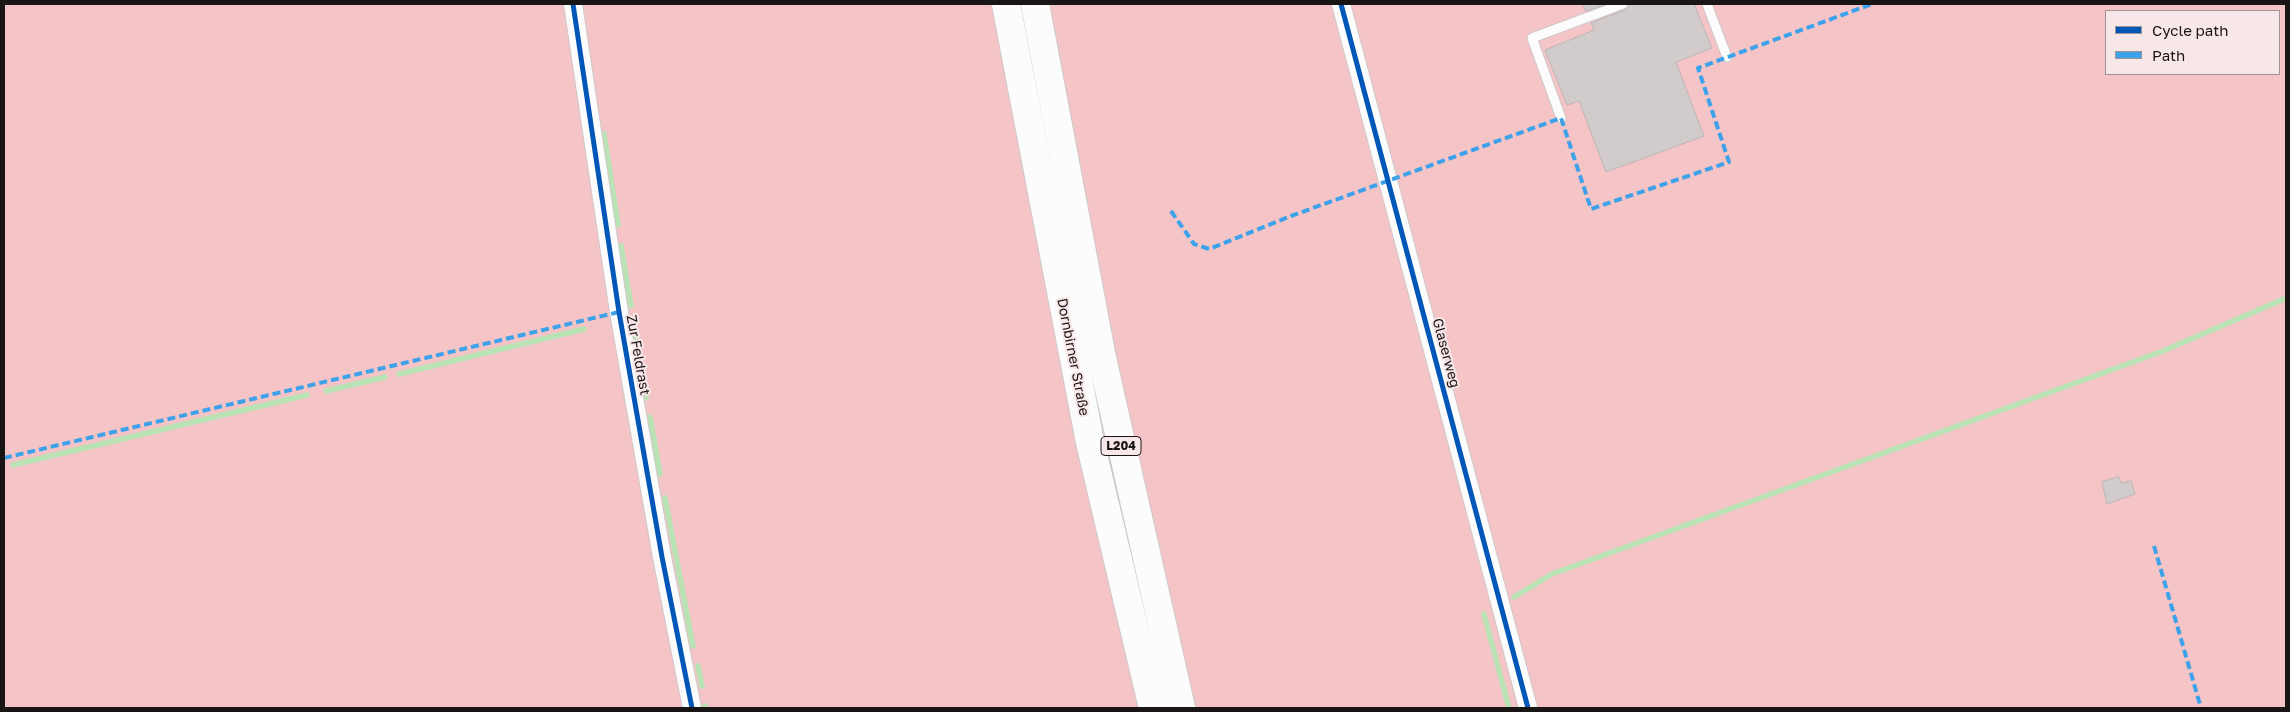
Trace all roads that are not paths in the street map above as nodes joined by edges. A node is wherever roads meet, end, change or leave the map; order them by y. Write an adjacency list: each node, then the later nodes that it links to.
1 (573, 4): 9 (street, Zur Feldrast)
2 (1006, 4): 10 (main road, Dornbirner Straße / L204)
3 (1034, 4): 11 (main road, Dornbirner Straße / L204)
4 (1341, 4): 12 (street, Glaserweg)
5 (1623, 4): 8 (lane)
6 (1707, 4): 7 (lane)
7 (1727, 57)
8 (1561, 118)
9 (692, 708)
10 (1153, 708)
11 (1181, 708)
12 (1528, 708)

